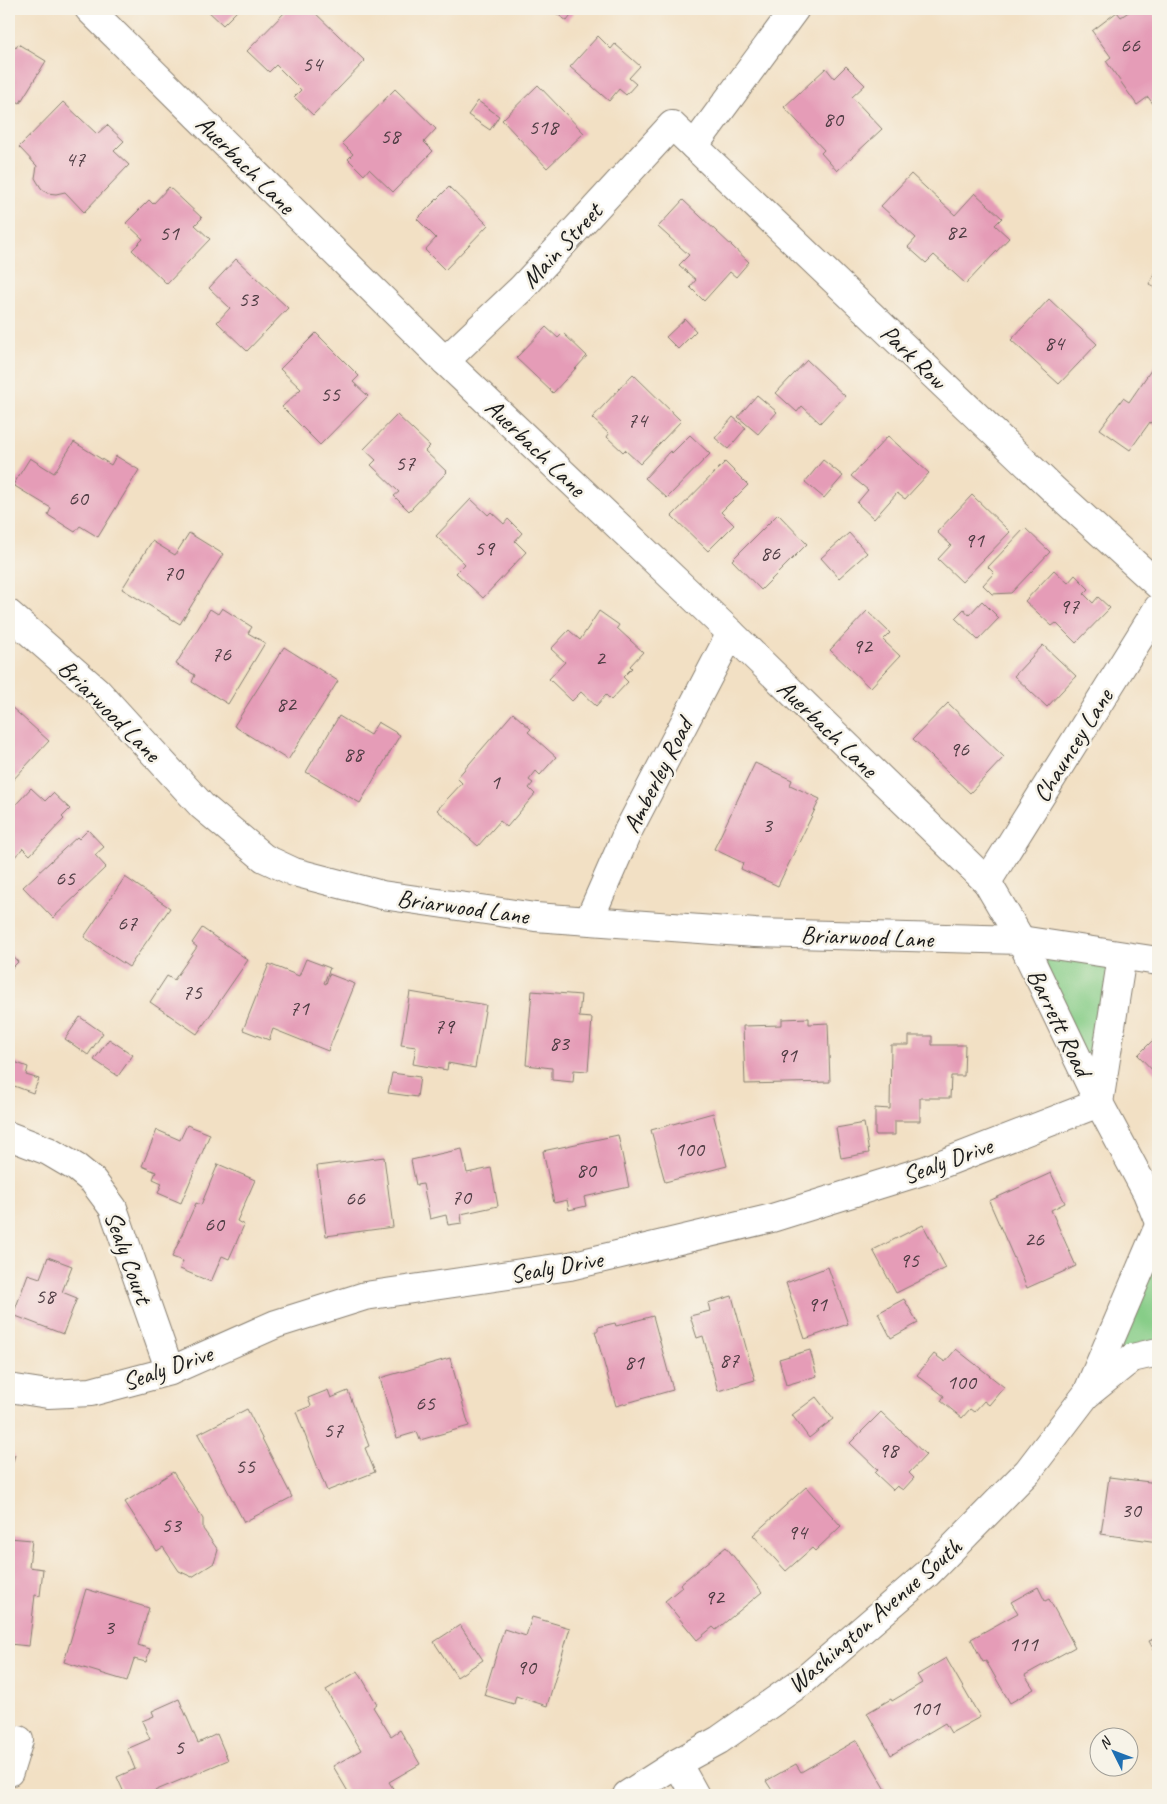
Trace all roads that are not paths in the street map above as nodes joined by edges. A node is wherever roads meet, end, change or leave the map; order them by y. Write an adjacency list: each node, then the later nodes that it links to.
1 (89, 9): 5 (street, Auerbach Lane)
2 (795, 9): 4 (street)
3 (672, 125): 4 (street, Park Row); 5 (street, Main Street)
4 (694, 146): 6 (street, Park Row)
5 (446, 361): 9 (street, Auerbach Lane)
6 (1158, 585)
7 (1158, 608): 10 (street, Chauncey Lane)
8 (9, 614): 11 (street, Briarwood Lane)
9 (730, 633): 10 (street, Auerbach Lane); 11 (street, Amberley Road)
10 (987, 882): 12 (street, Auerbach Lane)
11 (589, 920): 12 (street, Briarwood Lane)
12 (1021, 940): 13 (street, Briarwood Lane); 15 (street, Barrett Road)
13 (1122, 956): 14 (street, Briarwood Lane); 15 (street, Barrett Road)
14 (1158, 961)
15 (1099, 1103): 17 (street, Barrett Road); 20 (street, Sealy Drive)
16 (9, 1136): 20 (street, Sealy Court)
17 (1158, 1220)
18 (1158, 1228): 22 (street, Washington Avenue South)
19 (1158, 1352): 22 (street, Washington Avenue South)
20 (170, 1371): 21 (street, Sealy Drive)
21 (9, 1388)
22 (1086, 1395): 24 (street, Washington Avenue South)
23 (19, 1740): 25 (street)
24 (677, 1763): 26 (street, Washington Avenue South); 27 (street)
25 (9, 1772)
26 (627, 1795)
27 (695, 1795)

